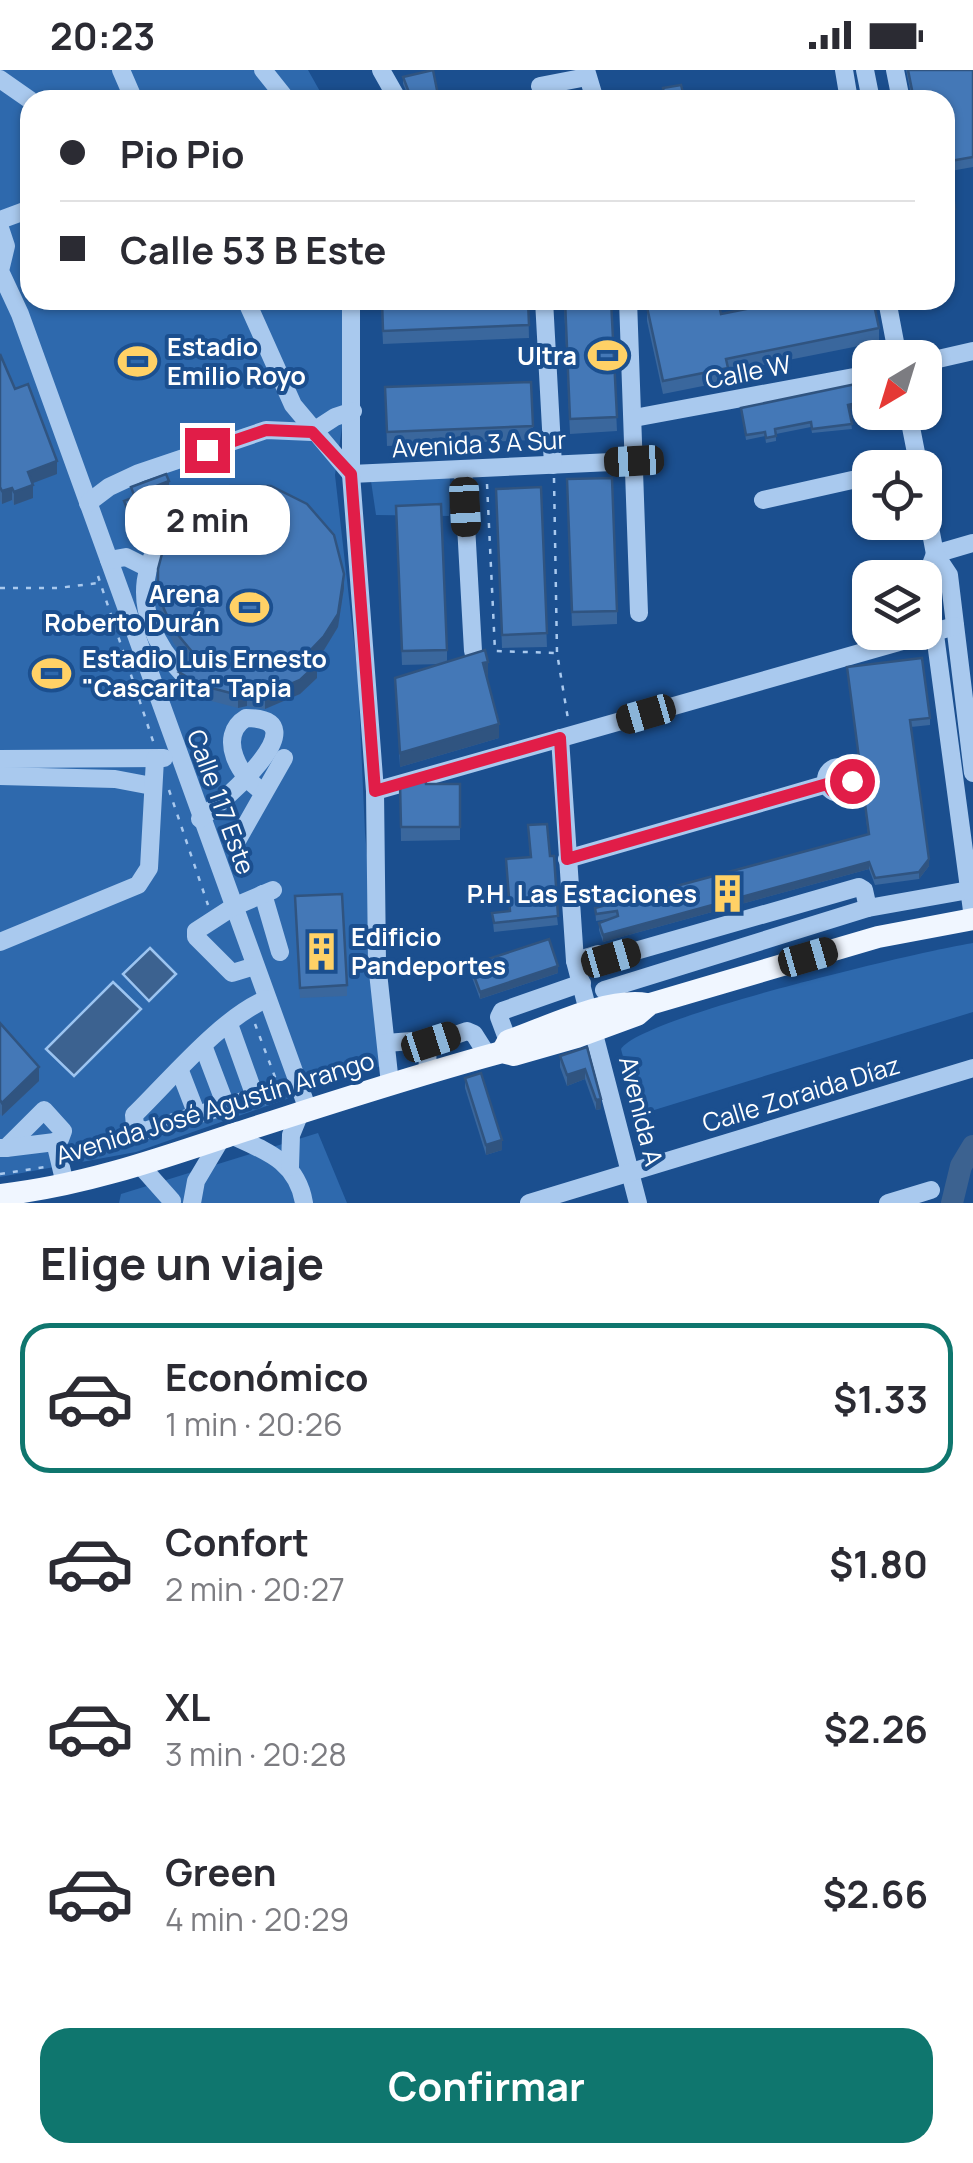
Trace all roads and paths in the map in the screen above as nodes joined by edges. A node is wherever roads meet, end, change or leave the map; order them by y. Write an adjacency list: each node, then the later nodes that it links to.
1 (263, 70): 4 (street)
2 (587, 74): 3 (street)
3 (540, 86)
4 (279, 90)
5 (0, 228): 6 (street, Calle 117 Este)
6 (0, 272): 26 (street, Calle 117 Este)
7 (250, 310): 18 (street)
8 (351, 310): 16 (street)
9 (545, 310): 20 (street)
10 (629, 310): 17 (street)
11 (889, 310): 12 (street)
12 (895, 340)
13 (973, 350): 14 (street)
14 (942, 358)
15 (852, 377): 17 (street, Calle W)
16 (353, 411): 18 (street); 23 (street)
17 (634, 418): 19 (street)
18 (312, 432): 23 (street); 26 (street)
19 (634, 461): 20 (street, Avenida 3 A Sur); 35 (street)
20 (553, 465): 21 (street, Avenida 3 A Sur); 41 (path)
21 (486, 470): 22 (street, Avenida 3 A Sur); 41 (path)
22 (463, 472): 23 (street, Avenida 3 A Sur); 40 (street)
23 (351, 474): 55 (street)
24 (852, 480): 25 (street)
25 (763, 500)
26 (88, 502): 31 (street, Calle 117 Este)
27 (207, 504): 33 (street)
28 (932, 540): 30 (street)
29 (973, 543): 30 (street)
30 (935, 554): 32 (street); 36 (street)
31 (109, 560): 33 (street); 46 (street, Calle 117 Este)
32 (933, 560)
33 (148, 568): 42 (street)
34 (0, 588): 46 (path)
35 (640, 613)
36 (955, 626): 37 (street); 43 (street)
37 (942, 630)
38 (871, 650): 45 (street)
39 (937, 650): 44 (street)
40 (474, 651)
41 (557, 653): 45 (path)
42 (182, 672)
43 (970, 730): 44 (street); 51 (street)
44 (947, 732): 60 (street)
45 (567, 736): 55 (street); 59 (street, Avenida A)
46 (164, 758): 48 (street); 54 (street); 57 (street, Calle 117 Este)
47 (284, 758): 56 (street)
48 (116, 759): 50 (street); 52 (street)
49 (5, 767): 50 (street)
50 (80, 768): 52 (street)
51 (973, 773)
52 (116, 779): 54 (street)
53 (827, 784): 59 (street)
54 (161, 788): 63 (path); 65 (street)
55 (375, 791): 75 (street)
56 (264, 792): 57 (street); 58 (street)
57 (200, 818): 61 (street, Calle 117 Este)
58 (238, 838)
59 (567, 859): 67 (street, Avenida A)
60 (969, 890): 62 (street); 64 (street)
61 (233, 906): 63 (street); 66 (street); 68 (street, Calle 117 Este)
62 (868, 908): 67 (street); 70 (street)
63 (213, 918): 68 (street)
64 (973, 918): 73 (main road, Avenida José Agustín Arango)
65 (0, 942)
66 (280, 952)
67 (575, 960): 69 (street, Avenida A)
68 (255, 966): 71 (street, Calle 117 Este)
69 (582, 983): 73 (street, Avenida A); 78 (street)
70 (604, 990)
71 (267, 999): 72 (street); 85 (street, Calle 117 Este)
72 (248, 1007): 74 (street); 87 (path)
73 (592, 1022): 78 (main road, Avenida José Agustín Arango); 94 (street, Avenida A)
74 (228, 1024): 77 (street); 84 (street)
75 (386, 1043): 76 (street); 82 (street)
76 (427, 1046): 78 (street); 81 (street)
77 (204, 1048): 80 (street); 84 (street)
78 (499, 1050): 81 (main road, Avenida José Agustín Arango)
79 (973, 1068): 94 (street, Calle Zoraida Díaz)
80 (180, 1071): 83 (street); 86 (street)
81 (428, 1073): 82 (main road, Avenida José Agustín Arango)
82 (390, 1084): 85 (main road, Avenida José Agustín Arango)
83 (156, 1094): 88 (street); 88 (street)
84 (226, 1106): 86 (street)
85 (304, 1111): 87 (main road, Avenida José Agustín Arango); 93 (street)
86 (197, 1115): 88 (street)
87 (271, 1122): 89 (main road, Avenida José Agustín Arango)
88 (169, 1123)
89 (226, 1137): 92 (main road, Avenida José Agustín Arango); 93 (street); 95 (street)
90 (54, 1142): 91 (street); 91 (street); 96 (street)
91 (3, 1148)
92 (140, 1165): 96 (main road, Avenida José Agustín Arango); 99 (street)
93 (290, 1167): 101 (street)
94 (630, 1171): 102 (street, Calle Zoraida Díaz); 103 (street, Avenida A)
95 (196, 1182): 99 (street); 100 (street)
96 (73, 1190): 98 (main road, Avenida José Agustín Arango)
97 (931, 1190): 104 (street)
98 (8, 1197)
99 (171, 1202)
100 (192, 1203)
101 (304, 1203)
102 (529, 1203)
103 (638, 1203)
104 (888, 1203)

